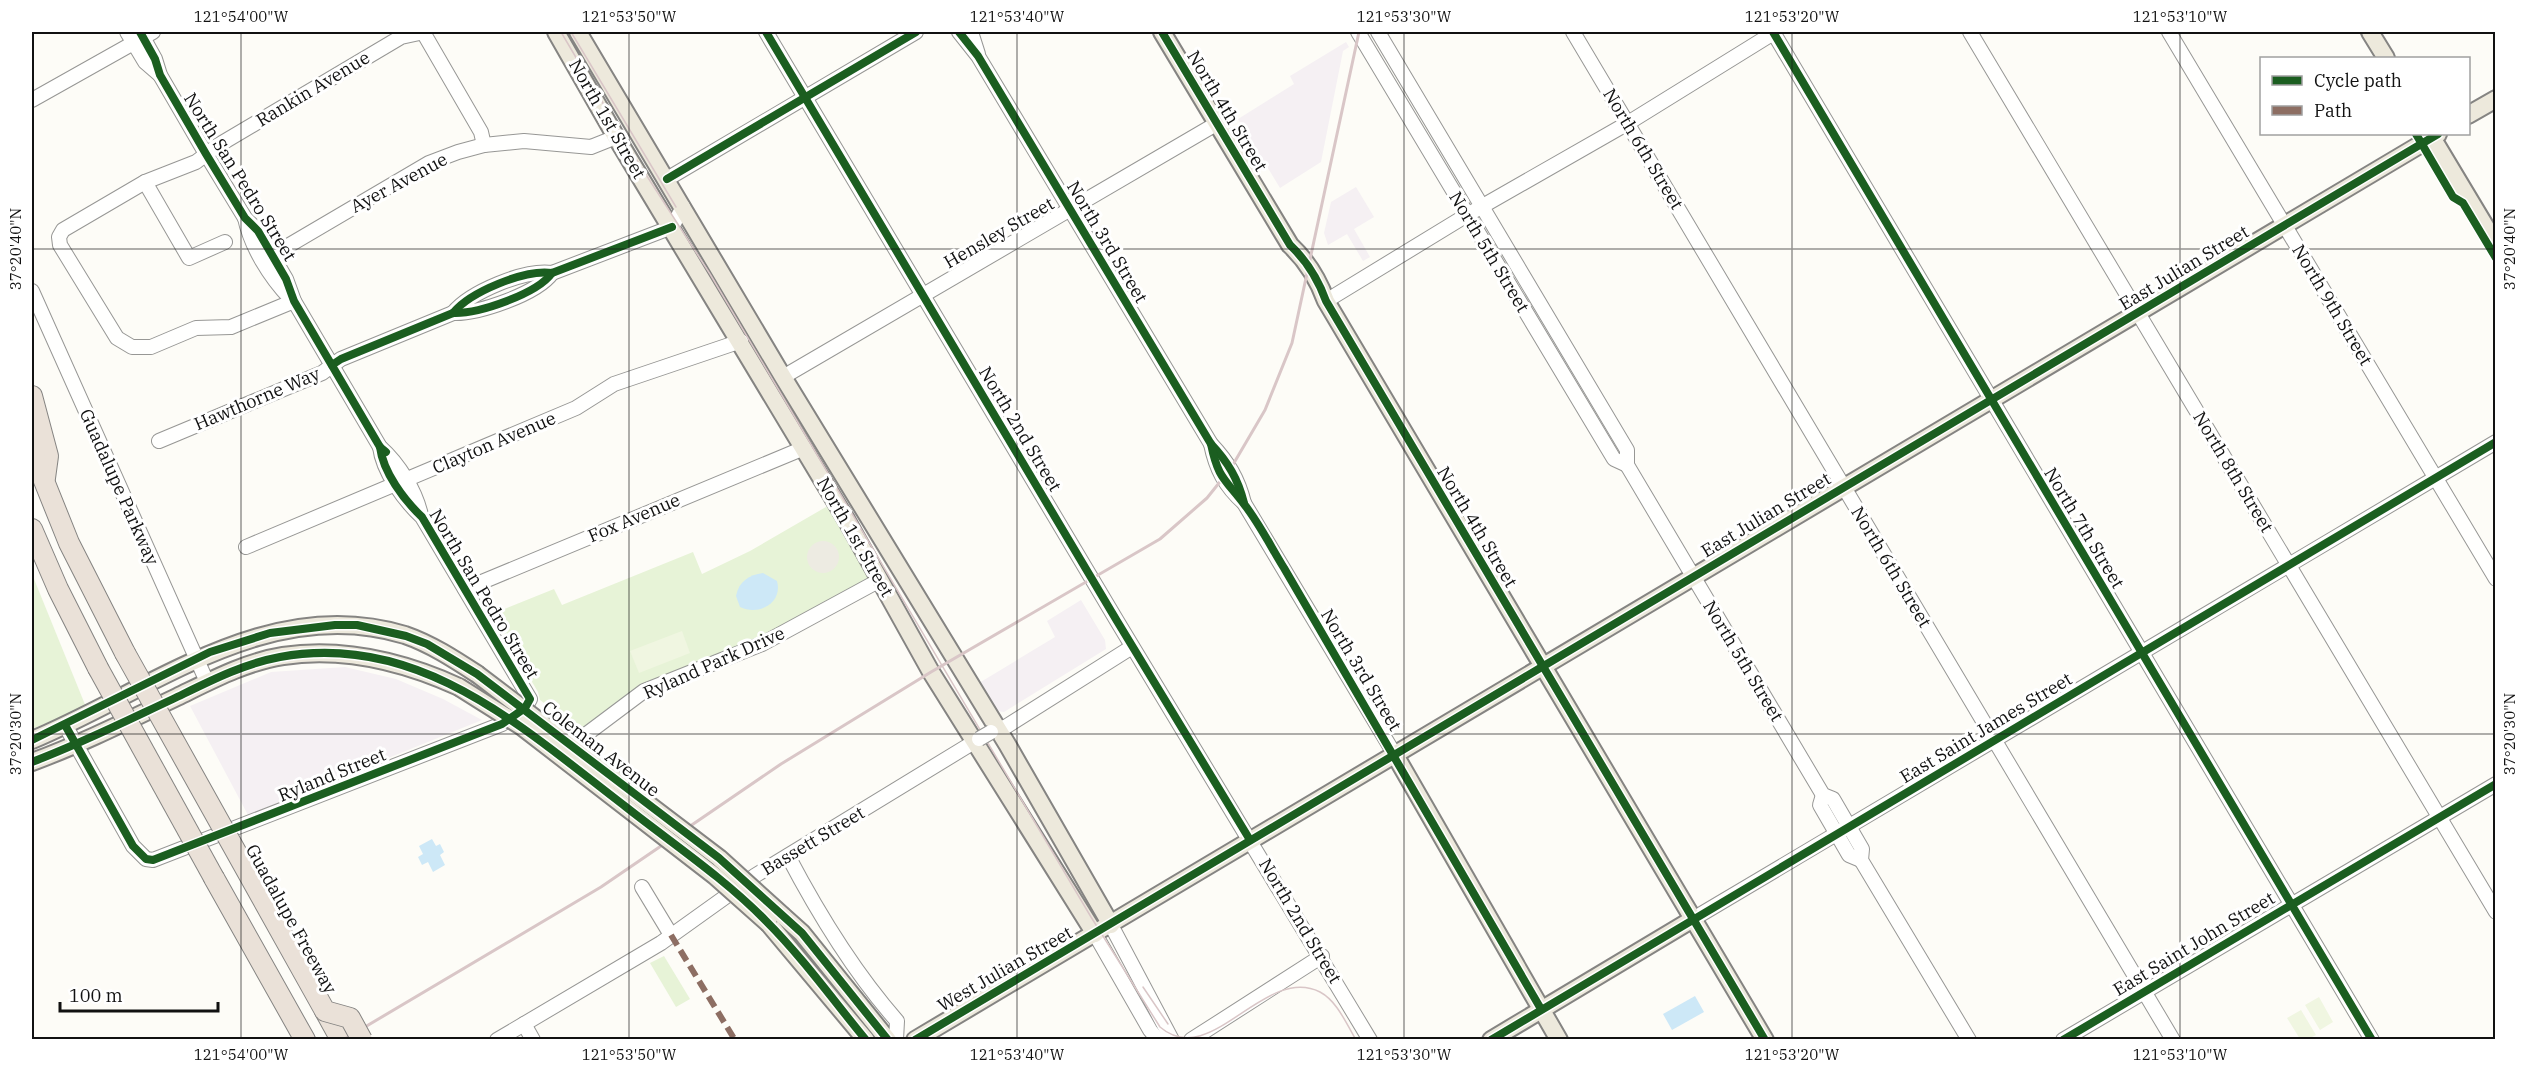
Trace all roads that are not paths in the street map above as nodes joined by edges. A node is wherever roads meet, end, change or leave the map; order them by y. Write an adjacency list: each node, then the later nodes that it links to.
1 (424, 32): 27 (street); 28 (street, Rankin Avenue)
2 (556, 32): 26 (main road, North 1st Street)
3 (578, 32): 29 (main road, North 1st Street)
4 (766, 32): 19 (street, North 2nd Street)
5 (916, 32): 19 (street)
6 (959, 32): 17 (street, North 3rd Street)
7 (971, 32): 17 (street, North 3rd Street)
8 (1162, 32): 24 (main road, North 4th Street)
9 (1358, 32): 34 (street, North 5th Street)
10 (1378, 32): 31 (street, North 5th Street)
11 (1573, 32): 23 (street, North 6th Street)
12 (1774, 32): 23 (street); 49 (street, North 7th Street)
13 (1970, 32): 44 (street, North 8th Street)
14 (2169, 32): 35 (street, North 9th Street)
15 (2370, 32): 18 (main road)
16 (139, 35): 21 (street); 28 (street, North San Pedro Street)
17 (978, 56): 33 (street, North 3rd Street)
18 (2385, 57)
19 (805, 98): 29 (street); 41 (street, North 2nd Street)
20 (2496, 99): 22 (main road)
21 (32, 100)
22 (2470, 115)
23 (1628, 123): 31 (street); 58 (street, North 6th Street)
24 (1216, 124): 33 (street, Hensley Street); 43 (main road, North 4th Street)
25 (2433, 135): 35 (main road, East Julian Street); 38 (main road)
26 (616, 137): 27 (street, Ayer Avenue); 36 (main road, North 1st Street)
27 (483, 145): 39 (street, Ayer Avenue)
28 (206, 154): 30 (street, Rankin Avenue); 39 (street, North San Pedro Street)
29 (667, 179): 32 (main road, North 1st Street)
30 (145, 182): 37 (street); 42 (street, Rankin Avenue)
31 (1482, 206): 34 (street); 54 (street, North 5th Street)
32 (683, 207): 36 (street); 47 (main road, North 1st Street)
33 (1070, 209): 41 (street, Hensley Street); 78 (street, North 3rd Street)
34 (1467, 214): 43 (street); 54 (street, North 5th Street)
35 (2284, 225): 44 (main road, East Julian Street); 55 (street, North 9th Street)
36 (672, 227): 45 (main road, North 1st Street); 46 (street, Hawthorne Way)
37 (225, 242)
38 (2496, 244)
39 (269, 260): 42 (street, North San Pedro Street)
40 (32, 291): 68 (street, Guadalupe Parkway)
41 (922, 296): 47 (street, Hensley Street); 66 (street, North 2nd Street)
42 (294, 301): 46 (street, North San Pedro Street)
43 (1326, 301): 69 (main road, North 4th Street)
44 (2139, 314): 49 (main road, East Julian Street); 61 (street, North 8th Street)
45 (741, 341): 52 (main road, North 1st Street); 56 (street, Clayton Avenue)
46 (332, 365): 50 (street, Hawthorne Way); 56 (street, North San Pedro Street)
47 (783, 377): 73 (main road, North 1st Street)
48 (32, 396): 57 (highway)
49 (1991, 401): 58 (main road, East Julian Street); 67 (street, North 7th Street)
50 (159, 441)
51 (2496, 442): 55 (street, East Saint James Street)
52 (804, 448): 64 (main road, North 1st Street); 65 (street, Fox Avenue)
53 (32, 451): 57 (highway, Guadalupe Freeway)
54 (1627, 465): 62 (street, North 5th Street)
55 (2436, 478): 61 (street, East Saint James Street); 63 (street, North 9th Street)
56 (401, 482): 60 (street, Clayton Avenue); 65 (street, North San Pedro Street)
57 (44, 487): 98 (highway, Guadalupe Freeway, bridge)
58 (1844, 487): 62 (main road, East Julian Street); 75 (street, North 6th Street)
59 (32, 529): 86 (highway, bridge)
60 (246, 547)
61 (2289, 566): 67 (street, East Saint James Street); 82 (street, North 8th Street)
62 (1694, 576): 69 (main road, East Julian Street); 83 (street, North 5th Street)
63 (2496, 579)
64 (880, 580): 73 (main road, North 1st Street); 77 (street, Ryland Park Drive)
65 (465, 589): 71 (street, North San Pedro Street)
66 (1132, 647): 73 (street, Bassett Street); 84 (street, North 2nd Street)
67 (2141, 653): 75 (street, East Saint James Street); 88 (street, North 7th Street)
68 (195, 660): 70 (street, Guadalupe Parkway); 72 (main road, Coleman Avenue); 91 (main road, Coleman Avenue, bridge)
69 (1542, 667): 78 (main road, East Julian Street); 90 (main road, North 4th Street)
70 (207, 682): 76 (main road, Coleman Avenue); 91 (main road, Coleman Avenue, bridge)
71 (525, 708): 76 (street, Ryland Street); 77 (street)
72 (65, 725): 74 (main road, Coleman Avenue); 76 (street)
73 (986, 736): 85 (street, Bassett Street); 92 (main road, North 1st Street); 93 (main road, North 1st Street)
74 (32, 740)
75 (1995, 740): 83 (street, East Saint James Street); 96 (street, North 6th Street)
76 (77, 745): 80 (main road, Coleman Avenue)
77 (572, 746): 79 (street, Ryland Park Drive)
78 (1395, 755): 84 (main road, East Julian Street); 97 (main road, North 3rd Street)
79 (556, 757)
80 (32, 762)
81 (2496, 784): 82 (street, East Saint John Street)
82 (2439, 818): 88 (street, East Saint John Street); 89 (street, North 8th Street)
83 (1843, 830): 90 (street, East Saint James Street); 117 (street, North 5th Street)
84 (1250, 840): 92 (main road, East Julian Street); 95 (street, North 2nd Street)
85 (788, 856): 94 (street, Bassett Street); 108 (street)
86 (214, 878): 100 (highway); 101 (highway)
87 (642, 887): 94 (street)
88 (2290, 905): 96 (street, East Saint John Street); 120 (street, North 7th Street)
89 (2496, 912)
90 (1693, 919): 97 (main road, East Saint James Street); 116 (main road, North 4th Street)
91 (776, 920): 106 (main road, Coleman Avenue); 107 (main road, Coleman Avenue)
92 (1111, 925): 93 (main road, West Julian Street); 111 (street, North 1st Street)
93 (1095, 934): 109 (main road, West Julian Street); 110 (street, North 1st Street)
94 (671, 935): 99 (street, Bassett Street)
95 (1322, 956): 112 (street); 113 (street, North 2nd Street)
96 (2143, 992): 118 (street, East Saint John Street); 119 (street, North 6th Street)
97 (1541, 1009): 114 (main road, East Saint James Street); 115 (main road, North 3rd Street)
98 (325, 1011): 102 (highway, Guadalupe Freeway); 103 (highway, bridge)
99 (524, 1024): 104 (street, Bassett Street); 105 (street)
100 (292, 1040)
101 (305, 1040)
102 (341, 1040)
103 (362, 1040)
104 (497, 1040)
105 (533, 1040)
106 (866, 1040)
107 (888, 1040)
108 (896, 1040)
109 (915, 1040)
110 (1158, 1040)
111 (1172, 1040)
112 (1191, 1040)
113 (1370, 1040)
114 (1491, 1040)
115 (1559, 1040)
116 (1765, 1040)
117 (1969, 1040)
118 (2063, 1040)
119 (2173, 1040)
120 (2372, 1040)

